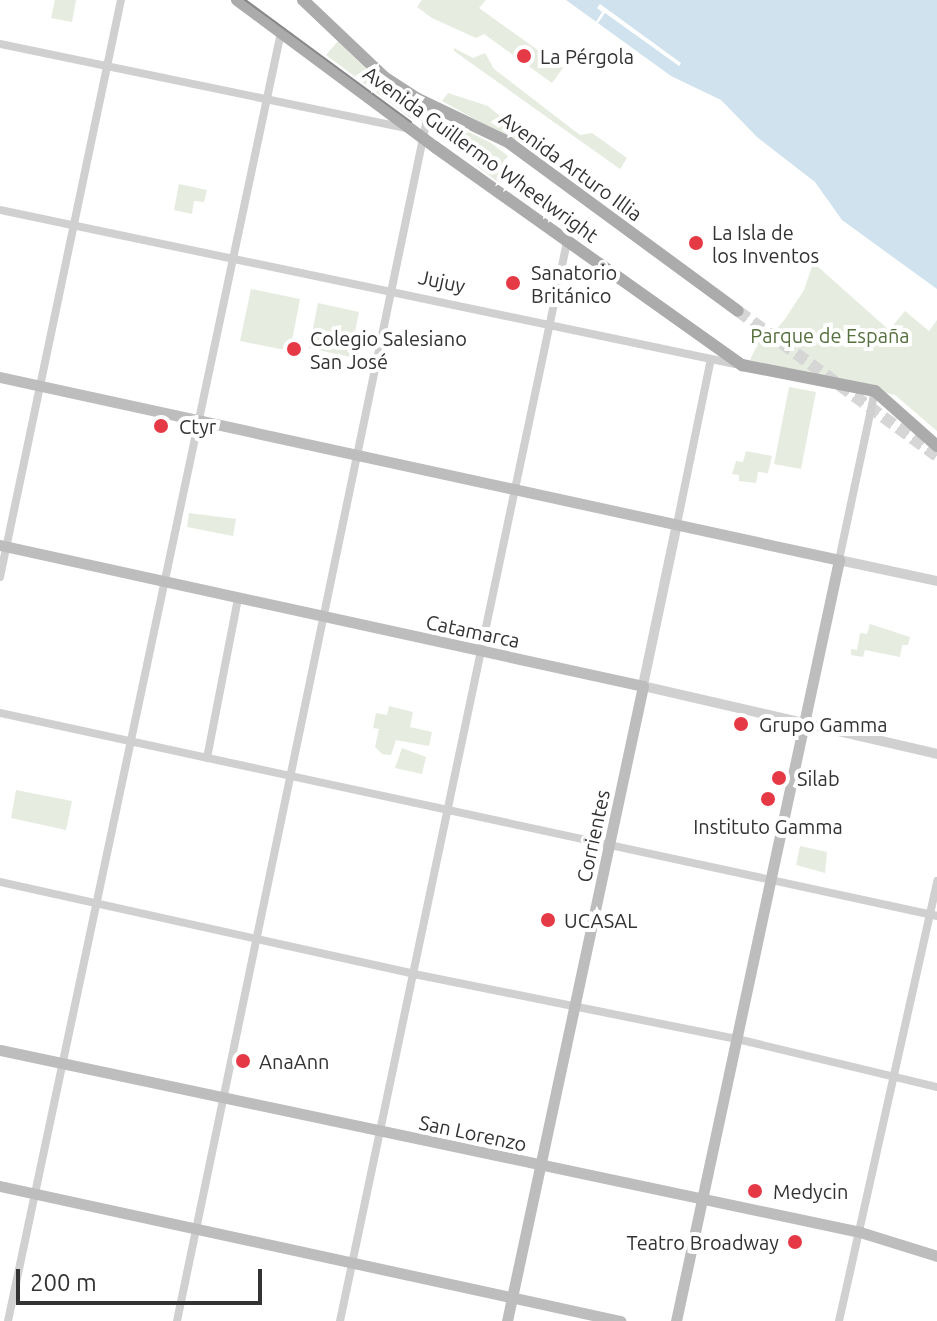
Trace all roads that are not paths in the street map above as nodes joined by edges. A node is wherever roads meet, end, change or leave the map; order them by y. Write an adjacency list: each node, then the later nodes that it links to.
1 (121, 0): 6 (street)
2 (237, 0): 4 (main road, Avenida Guillermo Wheelwright)
3 (303, 0): 8 (main road, Avenida Arturo Illia)
4 (281, 32): 7 (street); 9 (main road, Avenida Guillermo Wheelwright)
5 (0, 44): 6 (street)
6 (108, 67): 7 (street); 11 (street)
7 (267, 100): 9 (street); 13 (street)
8 (430, 105): 9 (street); 15 (main road, Avenida Arturo Illia)
9 (418, 132): 12 (main road, Avenida Guillermo Wheelwright); 14 (street)
10 (0, 210): 11 (street, Jujuy)
11 (73, 226): 13 (street, Jujuy); 20 (street)
12 (567, 242): 16 (street); 18 (main road, Avenida Guillermo Wheelwright)
13 (234, 259): 14 (street, Jujuy); 22 (street)
14 (391, 290): 16 (street, Jujuy); 24 (street)
15 (738, 311)
16 (551, 325): 17 (street, Jujuy); 25 (street)
17 (711, 359): 18 (street, Jujuy); 26 (street, Corrientes)
18 (742, 365): 21 (main road, Jujuy)
19 (0, 377): 20 (main road)
20 (39, 385): 22 (main road); 27 (street)
21 (875, 391): 23 (main road); 28 (street)
22 (198, 420): 24 (main road); 31 (street)
23 (937, 446)
24 (359, 455): 25 (main road); 33 (street)
25 (517, 489): 26 (main road); 34 (street)
26 (677, 524): 28 (main road); 35 (street, Corrientes)
27 (3, 546): 29 (street); 31 (main road, Catamarca)
28 (839, 560): 30 (street); 37 (main road)
29 (0, 577)
30 (937, 581)
31 (165, 582): 32 (main road, Catamarca); 38 (street)
32 (238, 598): 33 (main road, Catamarca); 40 (street)
33 (326, 617): 34 (main road, Catamarca); 41 (street)
34 (483, 651): 35 (main road, Catamarca); 42 (street)
35 (643, 686): 37 (street, Catamarca); 43 (main road, Corrientes)
36 (0, 713): 38 (street)
37 (803, 723): 39 (street, Catamarca); 44 (main road)
38 (131, 741): 40 (street); 47 (street)
39 (937, 754)
40 (207, 758): 41 (street)
41 (292, 776): 42 (street); 49 (street)
42 (449, 810): 43 (street); 50 (street)
43 (610, 845): 44 (street); 51 (main road, Corrientes)
44 (772, 880): 48 (street); 52 (main road)
45 (937, 881): 48 (street)
46 (0, 882): 47 (street)
47 (97, 903): 49 (street); 54 (street)
48 (934, 916): 55 (street)
49 (258, 938): 50 (street); 57 (street)
50 (414, 974): 51 (street); 58 (street)
51 (576, 1007): 52 (street); 59 (main road, Corrientes)
52 (737, 1039): 55 (street); 62 (main road)
53 (0, 1050): 54 (main road, San Lorenzo)
54 (63, 1063): 57 (main road, San Lorenzo); 61 (street)
55 (896, 1077): 56 (street); 64 (street)
56 (937, 1087)
57 (224, 1098): 58 (main road, San Lorenzo); 63 (street)
58 (380, 1132): 59 (main road, San Lorenzo); 66 (street)
59 (540, 1166): 62 (main road, San Lorenzo); 67 (main road, Corrientes)
60 (0, 1186): 61 (main road)
61 (35, 1194): 63 (main road); 68 (street)
62 (702, 1199): 64 (main road, San Lorenzo); 73 (main road)
63 (196, 1229): 66 (main road); 69 (street)
64 (860, 1232): 65 (main road, San Lorenzo); 74 (street)
65 (937, 1256)
66 (352, 1263): 67 (main road); 70 (street)
67 (512, 1297): 71 (main road, Corrientes); 72 (main road)
68 (8, 1321)
69 (177, 1321)
70 (340, 1321)
71 (507, 1321)
72 (620, 1321)
73 (676, 1321)
74 (839, 1321)

